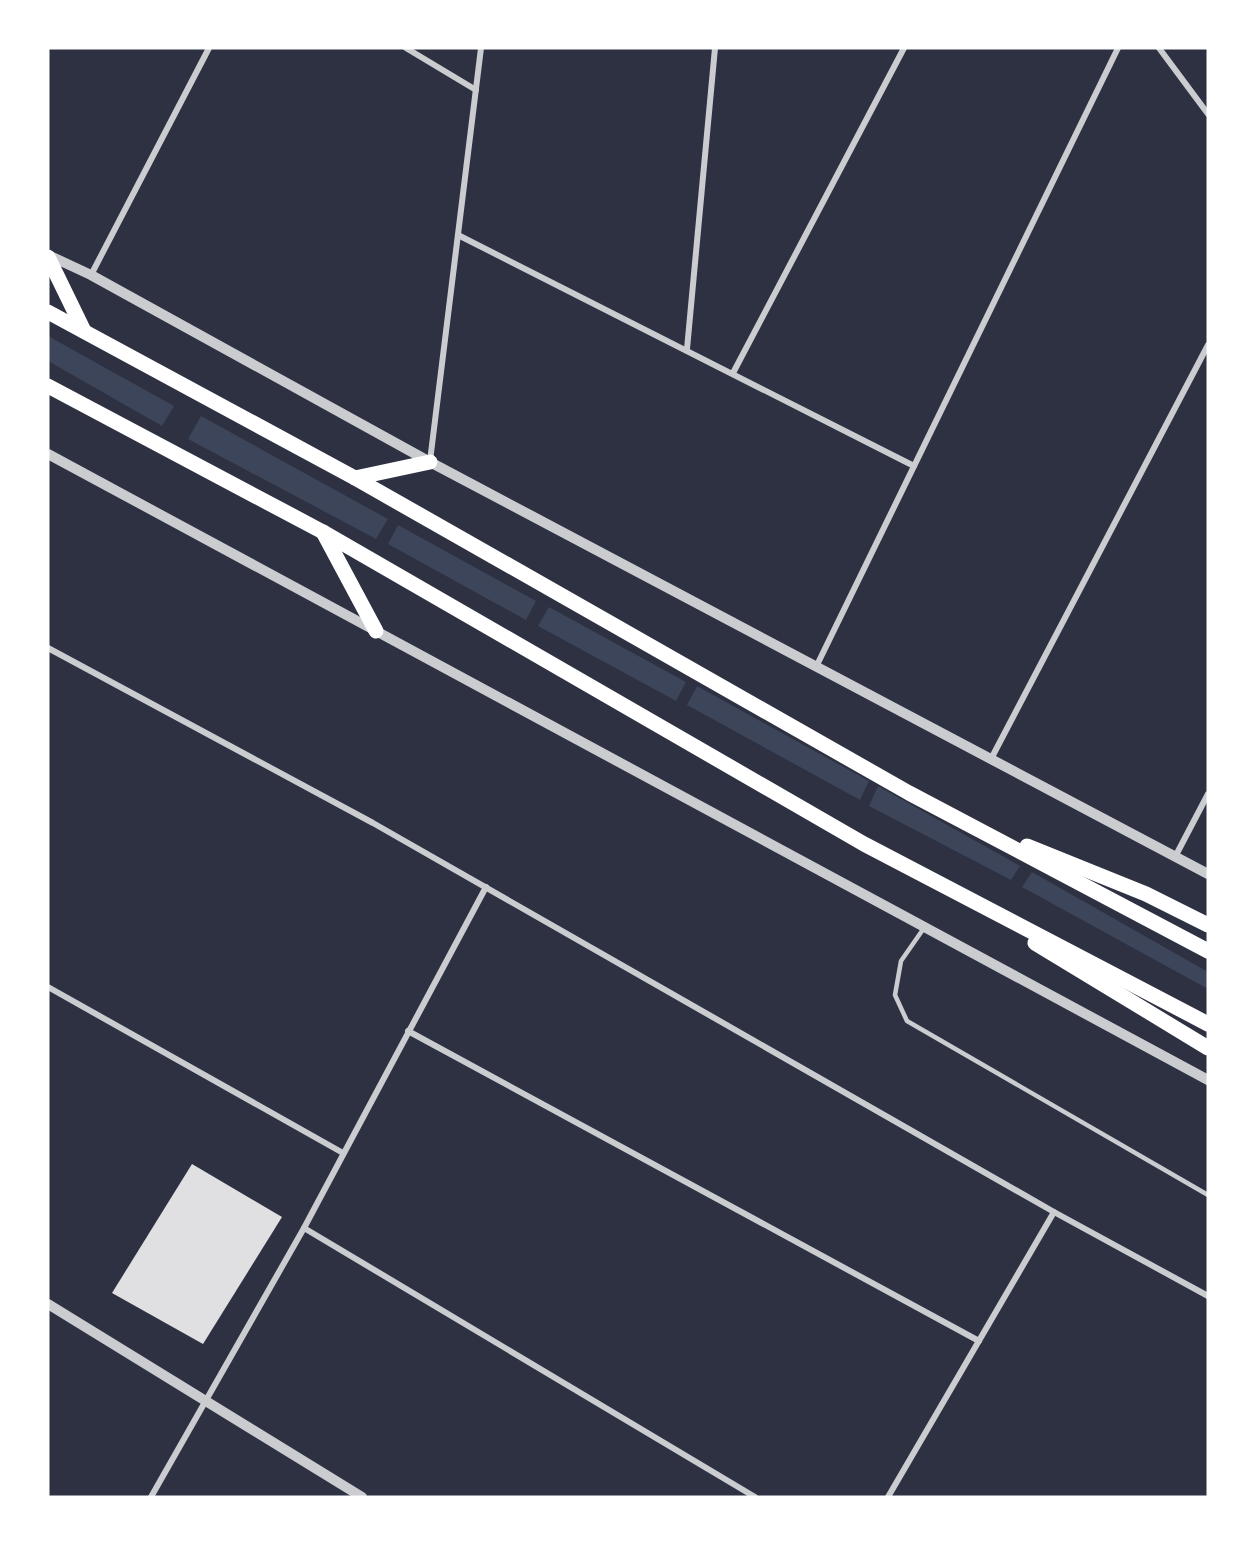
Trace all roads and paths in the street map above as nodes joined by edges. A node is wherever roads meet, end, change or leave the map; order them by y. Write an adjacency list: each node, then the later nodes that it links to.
1 (209, 48): 12 (street)
2 (406, 48): 8 (street)
3 (481, 48): 8 (street)
4 (716, 48): 16 (street)
5 (904, 48): 17 (street)
6 (1118, 48): 21 (street)
7 (1159, 48): 9 (street)
8 (476, 90): 10 (street)
9 (1208, 114)
10 (458, 235): 16 (street); 20 (street)
11 (48, 256): 12 (street); 14 (main road)
12 (90, 275): 20 (street)
13 (48, 312): 14 (main road)
14 (84, 331): 22 (main road)
15 (1208, 345): 27 (street)
16 (687, 349): 17 (street)
17 (733, 373): 21 (street)
18 (48, 386): 23 (main road)
19 (48, 454): 24 (street)
20 (430, 462): 22 (main road); 26 (street)
21 (914, 466): 26 (street)
22 (355, 478): 28 (main road)
23 (323, 532): 24 (main road); 30 (main road)
24 (376, 631): 35 (street)
25 (48, 648): 33 (street)
26 (817, 665): 27 (street)
27 (991, 759): 31 (street)
28 (909, 793): 34 (main road); 36 (main road)
29 (1208, 794): 31 (street)
30 (864, 844): 38 (main road); 40 (main road)
31 (1175, 856): 32 (street)
32 (1208, 874)
33 (486, 887): 39 (street); 44 (street)
34 (1208, 926)
35 (925, 927): 41 (street); 43 (lane)
36 (1208, 951)
37 (48, 987): 42 (street)
38 (1208, 1023)
39 (408, 1031): 42 (street); 48 (street)
40 (1208, 1047)
41 (1208, 1080)
42 (343, 1153): 45 (street)
43 (1208, 1195)
44 (1054, 1212): 46 (street); 48 (street)
45 (304, 1228): 49 (street); 52 (street)
46 (1208, 1296)
47 (48, 1304): 49 (street)
48 (979, 1341): 53 (street)
49 (206, 1400): 50 (street); 51 (street)
50 (151, 1497)
51 (362, 1497)
52 (755, 1497)
53 (888, 1497)

